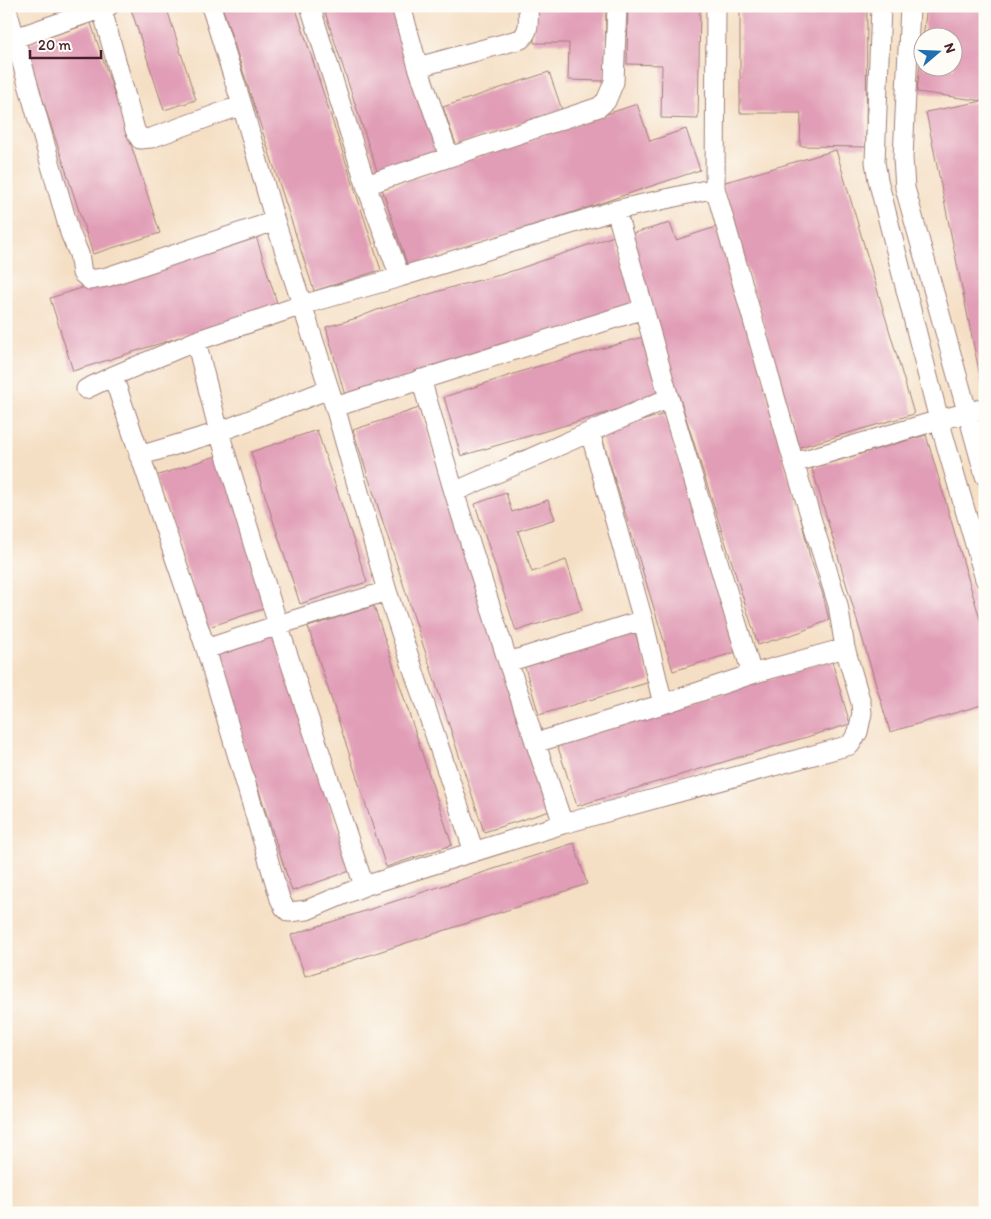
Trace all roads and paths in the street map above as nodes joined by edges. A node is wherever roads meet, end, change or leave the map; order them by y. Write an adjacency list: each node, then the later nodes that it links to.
1 (6, 6): 11 (street)
2 (211, 6): 13 (street)
3 (310, 6): 15 (street)
4 (401, 6): 12 (street)
5 (528, 6): 12 (street)
6 (617, 6): 14 (street)
7 (716, 6): 16 (street)
8 (881, 6): 31 (street)
9 (910, 6): 30 (street)
10 (104, 7): 11 (street); 13 (street)
11 (15, 38): 18 (street)
12 (418, 68): 14 (street)
13 (242, 105): 18 (street)
14 (449, 158): 15 (street)
15 (366, 185): 19 (street)
16 (715, 188): 17 (street); 35 (street)
17 (616, 210): 19 (street); 21 (street)
18 (276, 222): 20 (street)
19 (400, 277): 20 (street)
20 (302, 305): 22 (street); 26 (street)
21 (644, 309): 24 (street); 27 (street)
22 (196, 342): 23 (street); 32 (street)
23 (113, 376): 25 (street); 34 (street)
24 (421, 379): 28 (street); 37 (street)
25 (86, 389)
26 (329, 389): 28 (street); 32 (street)
27 (670, 398): 33 (street); 45 (street)
28 (335, 407): 39 (street)
29 (985, 408): 30 (street)
30 (967, 413): 31 (street); 36 (street)
31 (939, 420): 35 (street); 38 (street)
32 (219, 432): 34 (street); 41 (street)
33 (590, 432): 37 (street); 40 (street)
34 (140, 456): 43 (street)
35 (794, 463): 42 (street)
36 (985, 476)
37 (454, 492): 44 (street)
38 (985, 579)
39 (387, 591): 41 (street); 49 (street)
40 (644, 620): 44 (street); 46 (street)
41 (278, 625): 43 (street); 50 (street)
42 (845, 648): 45 (street); 48 (street)
43 (206, 649): 50 (street)
44 (508, 662): 47 (street)
45 (752, 674): 46 (street)
46 (663, 704): 47 (street)
47 (535, 743): 48 (street)
48 (563, 824): 49 (street)
49 (474, 852): 50 (street)
50 (364, 886)

